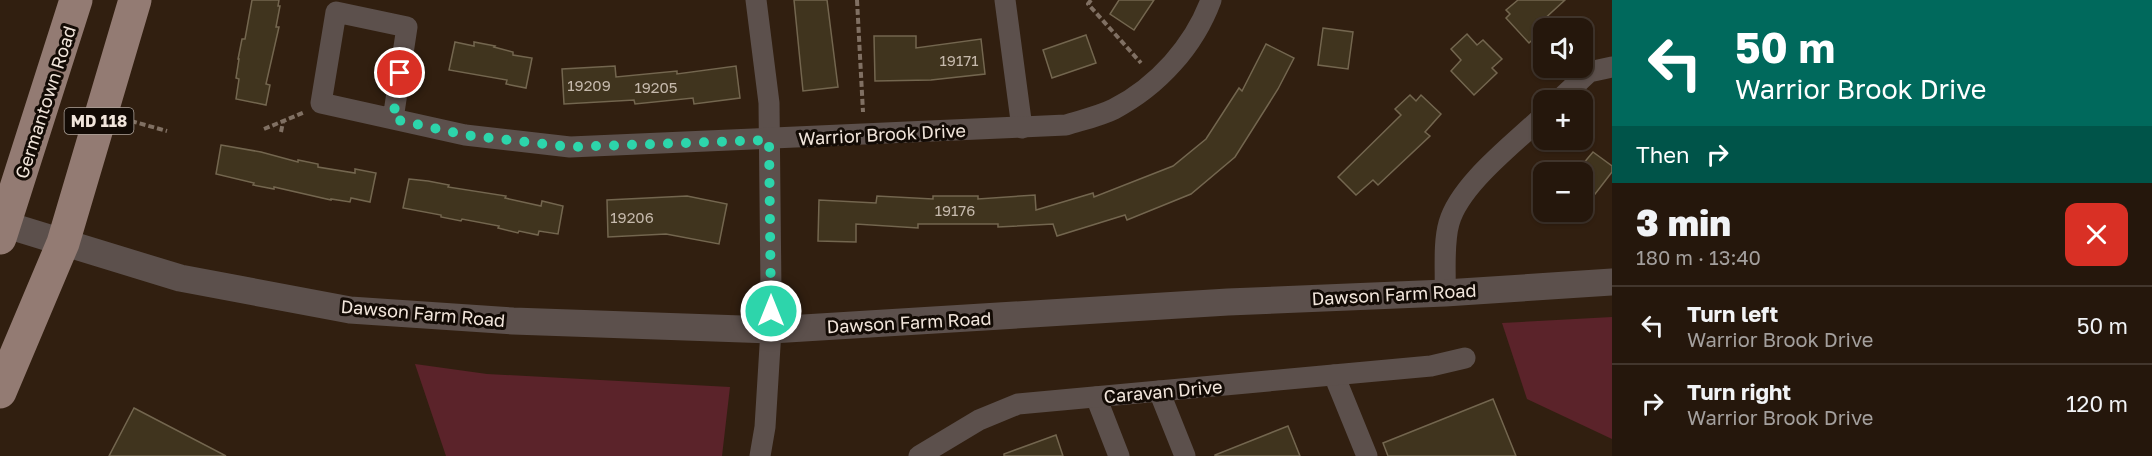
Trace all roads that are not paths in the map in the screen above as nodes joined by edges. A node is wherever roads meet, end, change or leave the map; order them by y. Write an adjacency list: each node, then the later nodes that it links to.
1 (76, 0): 12 (main road, Germantown Road / MD 118)
2 (135, 0): 13 (main road, MD 118)
3 (756, 0): 11 (street)
4 (1005, 0): 10 (street)
5 (1211, 0): 10 (street, Warrior Brook Drive)
6 (1612, 67): 7 (street)
7 (1570, 90)
8 (393, 119): 8 (street, Warrior Brook Drive); 11 (street, Warrior Brook Drive)
9 (1533, 126): 15 (street)
10 (1022, 128): 11 (street, Warrior Brook Drive)
11 (769, 140): 16 (street)
12 (2, 229): 13 (street, Dawson Farm Road)
13 (63, 243): 16 (street, Dawson Farm Road); 20 (main road, MD 118)
14 (1612, 282): 15 (street, Dawson Farm Road)
15 (1445, 293): 16 (street, Dawson Farm Road)
16 (771, 330): 22 (street)
17 (1465, 358): 18 (street, Caravan Drive)
18 (1334, 375): 19 (street, Caravan Drive); 26 (street)
19 (1159, 391): 21 (street, Caravan Drive); 25 (street)
20 (0, 392)
21 (1096, 397): 23 (street, Caravan Drive); 24 (street)
22 (760, 456)
23 (919, 456)
24 (1119, 456)
25 (1185, 456)
26 (1367, 456)

